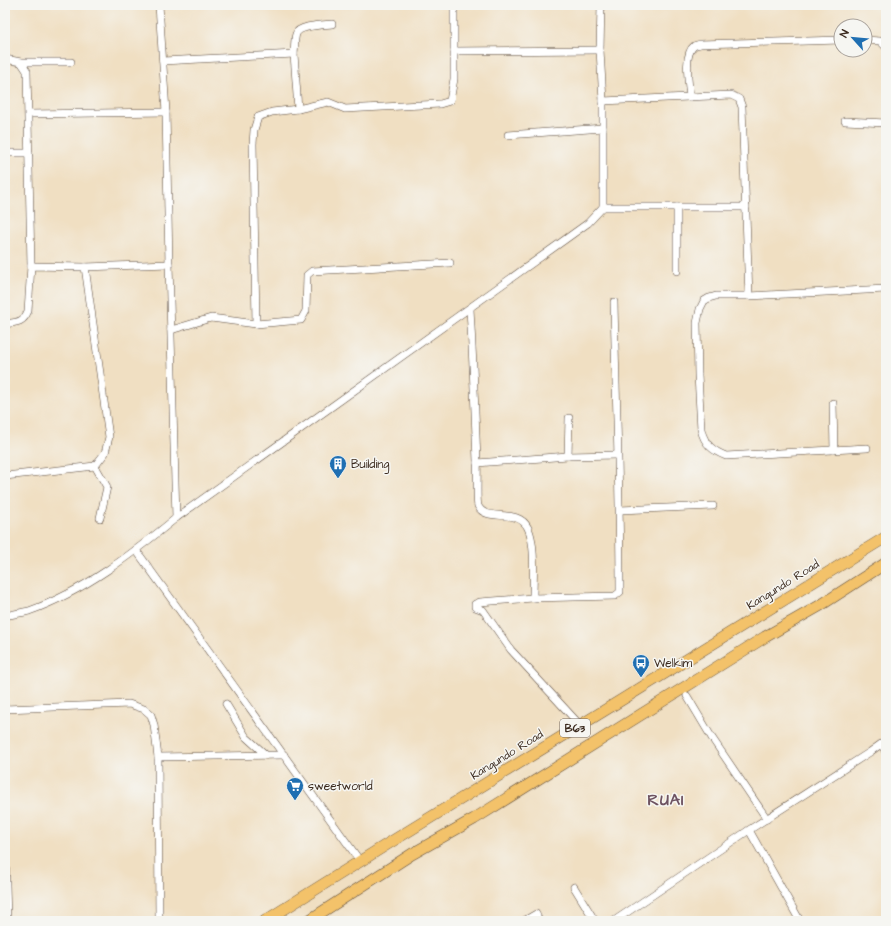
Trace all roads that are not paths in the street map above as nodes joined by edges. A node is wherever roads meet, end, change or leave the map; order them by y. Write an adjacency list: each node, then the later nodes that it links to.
1 (159, 5): 12 (street)
2 (454, 5): 9 (street)
3 (601, 5): 8 (street)
4 (332, 24): 10 (street)
5 (833, 40): 15 (street)
6 (873, 41): 7 (street)
7 (886, 47)
8 (600, 50): 9 (street); 16 (street)
9 (454, 51): 17 (street)
10 (294, 54): 12 (street); 17 (street)
11 (5, 59): 13 (street)
12 (163, 61): 18 (street)
13 (21, 62): 14 (street); 19 (street)
14 (71, 62)
15 (690, 97): 16 (street); 28 (street)
16 (603, 101): 22 (street)
17 (298, 109): 39 (street)
18 (166, 112): 19 (street); 30 (street)
19 (29, 114): 24 (street)
20 (845, 121): 21 (street)
21 (886, 123)
22 (603, 128): 23 (street); 26 (street)
23 (508, 136)
24 (29, 153): 25 (street); 31 (street)
25 (5, 154)
26 (603, 207): 27 (street); 37 (street)
27 (677, 207): 28 (street); 33 (street)
28 (746, 207): 35 (street)
29 (450, 263): 39 (street)
30 (169, 264): 32 (street); 40 (street)
31 (31, 266): 32 (street); 38 (street)
32 (85, 267): 48 (street)
33 (676, 271)
34 (886, 289): 35 (street)
35 (749, 296): 44 (street)
36 (614, 302): 45 (street)
37 (470, 309): 47 (street); 53 (street)
38 (5, 324)
39 (256, 324): 40 (street)
40 (171, 330): 53 (street)
41 (833, 403): 44 (street)
42 (570, 418): 46 (street)
43 (867, 448): 44 (street)
44 (834, 450)
45 (617, 455): 46 (street); 51 (street)
46 (568, 456): 47 (street)
47 (477, 463): 57 (street)
48 (95, 466): 49 (street); 52 (street)
49 (5, 476)
50 (713, 506): 51 (street)
51 (620, 510): 57 (street)
52 (100, 518)
53 (176, 518): 55 (street)
54 (886, 537): 62 (highway, Kangundo Road / B63)
55 (136, 550): 58 (street); 65 (street)
56 (886, 563): 76 (highway, B63)
57 (533, 598): 62 (street)
58 (5, 616)
59 (687, 696): 68 (street)
60 (226, 704): 66 (street)
61 (5, 709): 67 (street)
62 (580, 725): 71 (highway, Kangundo Road / B63)
63 (884, 743): 64 (street); 68 (street)
64 (886, 752)
65 (284, 755): 66 (street); 71 (street)
66 (266, 756): 67 (street)
67 (158, 757): 74 (street)
68 (767, 819): 69 (street)
69 (749, 830): 80 (street); 81 (street)
70 (5, 849): 73 (street)
71 (360, 861): 75 (highway, Kangundo Road / B63)
72 (574, 887): 79 (street)
73 (7, 921)
74 (159, 921)
75 (265, 921)
76 (308, 921)
77 (524, 921): 78 (street)
78 (540, 921)
79 (595, 921)
80 (614, 921)
81 (800, 921)

